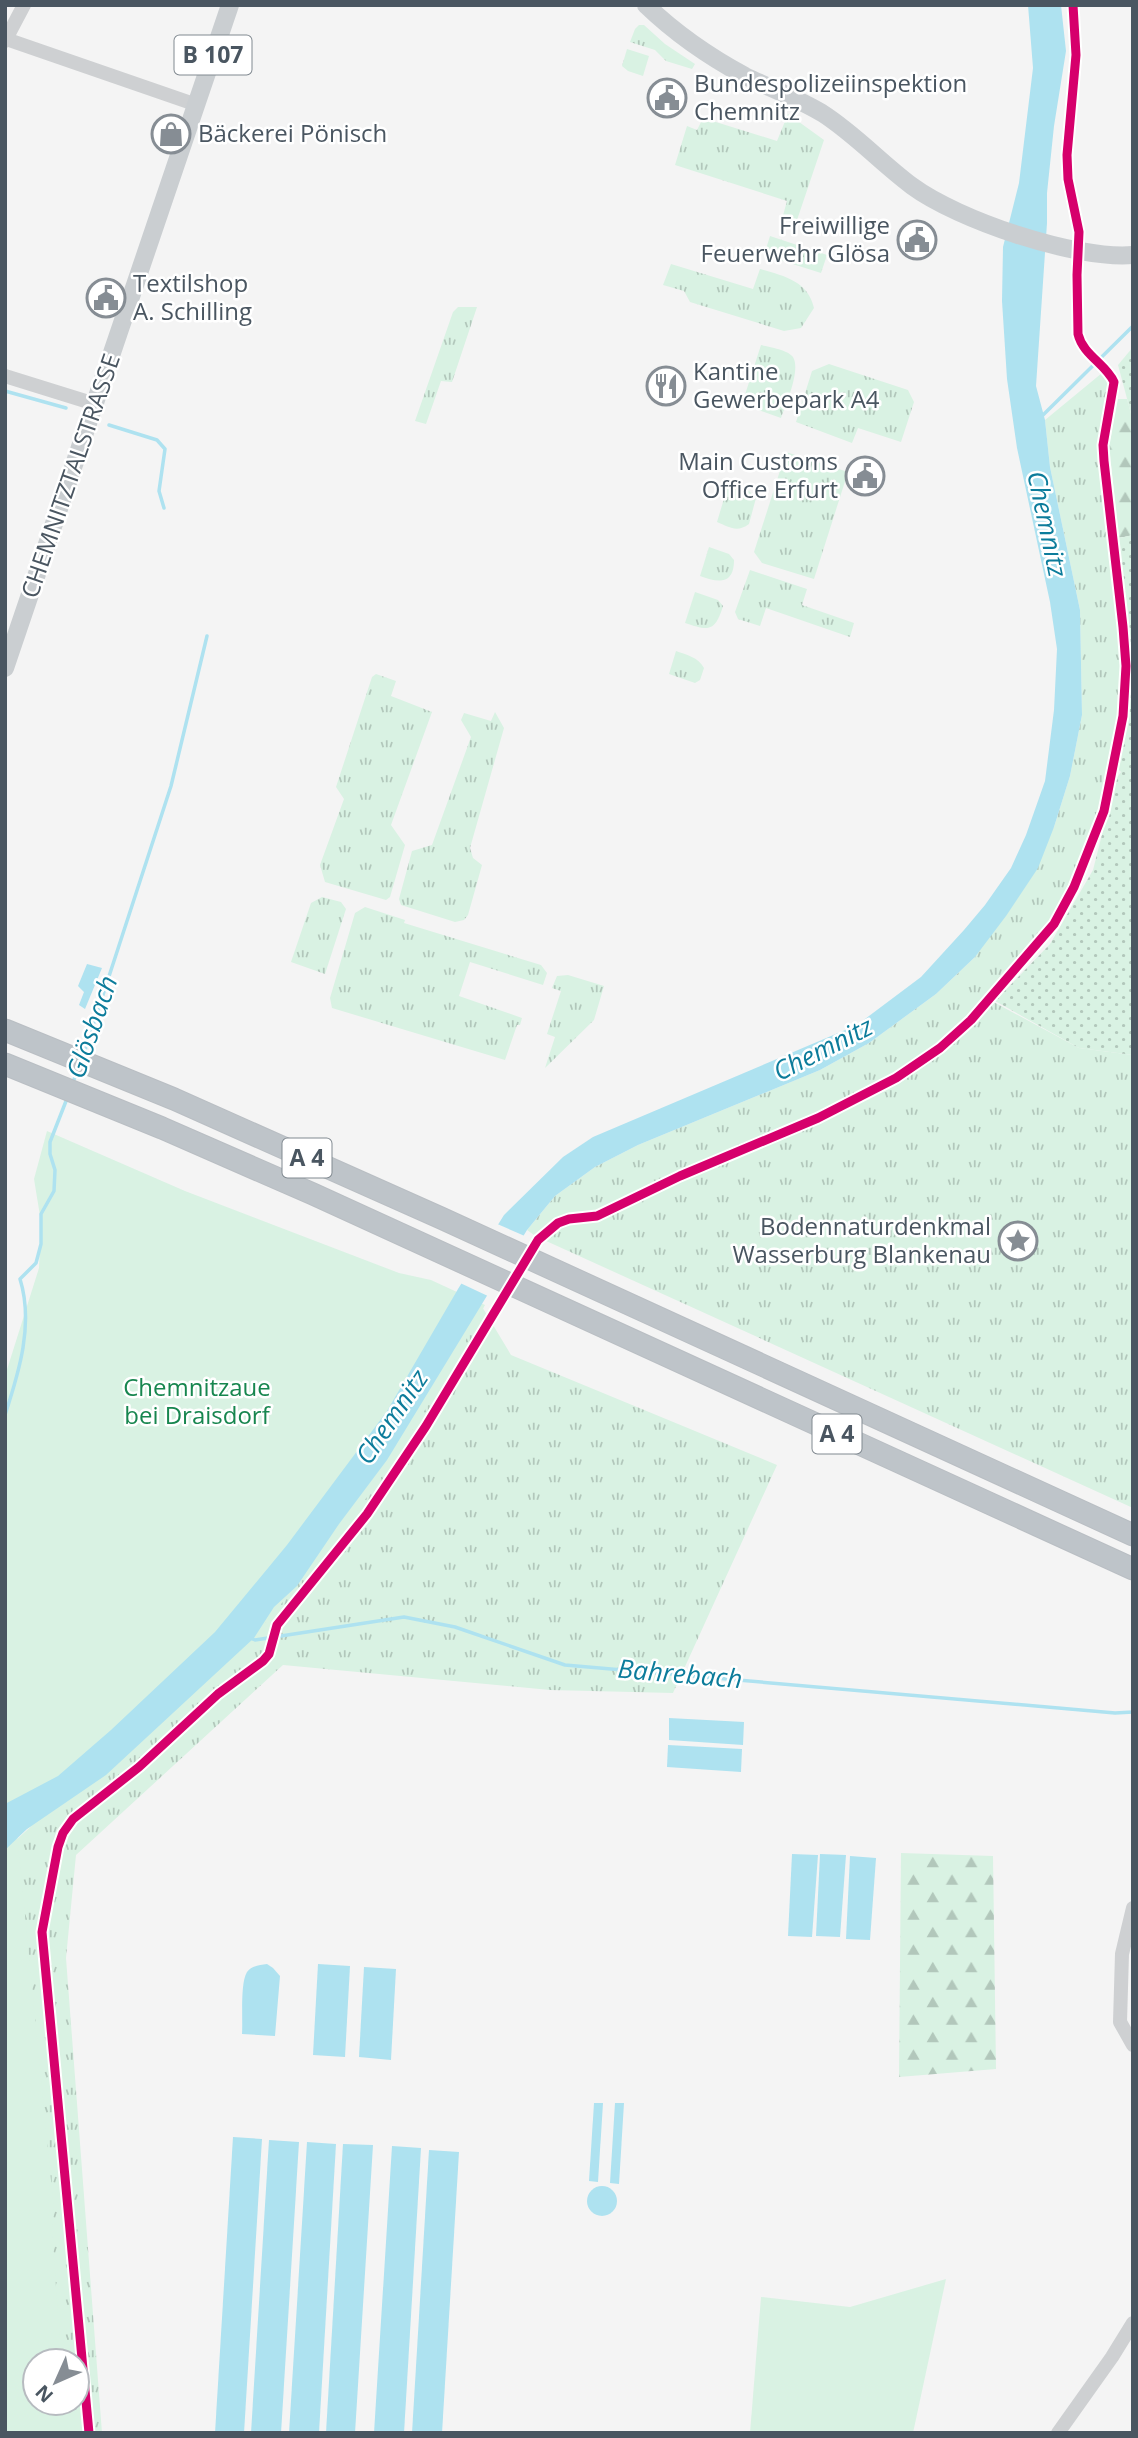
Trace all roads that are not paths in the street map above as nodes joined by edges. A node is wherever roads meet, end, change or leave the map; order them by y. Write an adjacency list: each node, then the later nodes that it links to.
1 (24, 5): 4 (street)
2 (230, 5): 5 (main road, CHEMNITZTALSTRASSE / B 107)
3 (646, 5): 6 (main road)
4 (6, 40): 5 (street)
5 (197, 105): 8 (main road, CHEMNITZTALSTRASSE / B 107)
6 (1133, 255)
7 (5, 376): 8 (street)
8 (95, 404): 9 (main road, CHEMNITZTALSTRASSE / B 107)
9 (5, 667)
10 (5, 1030): 12 (highway, A 4)
11 (5, 1064): 13 (highway, A 4)
12 (1133, 1535)
13 (1133, 1569)
14 (1133, 1908): 15 (street)
15 (1133, 2045)
16 (1133, 2323): 17 (street)
17 (1058, 2433)

